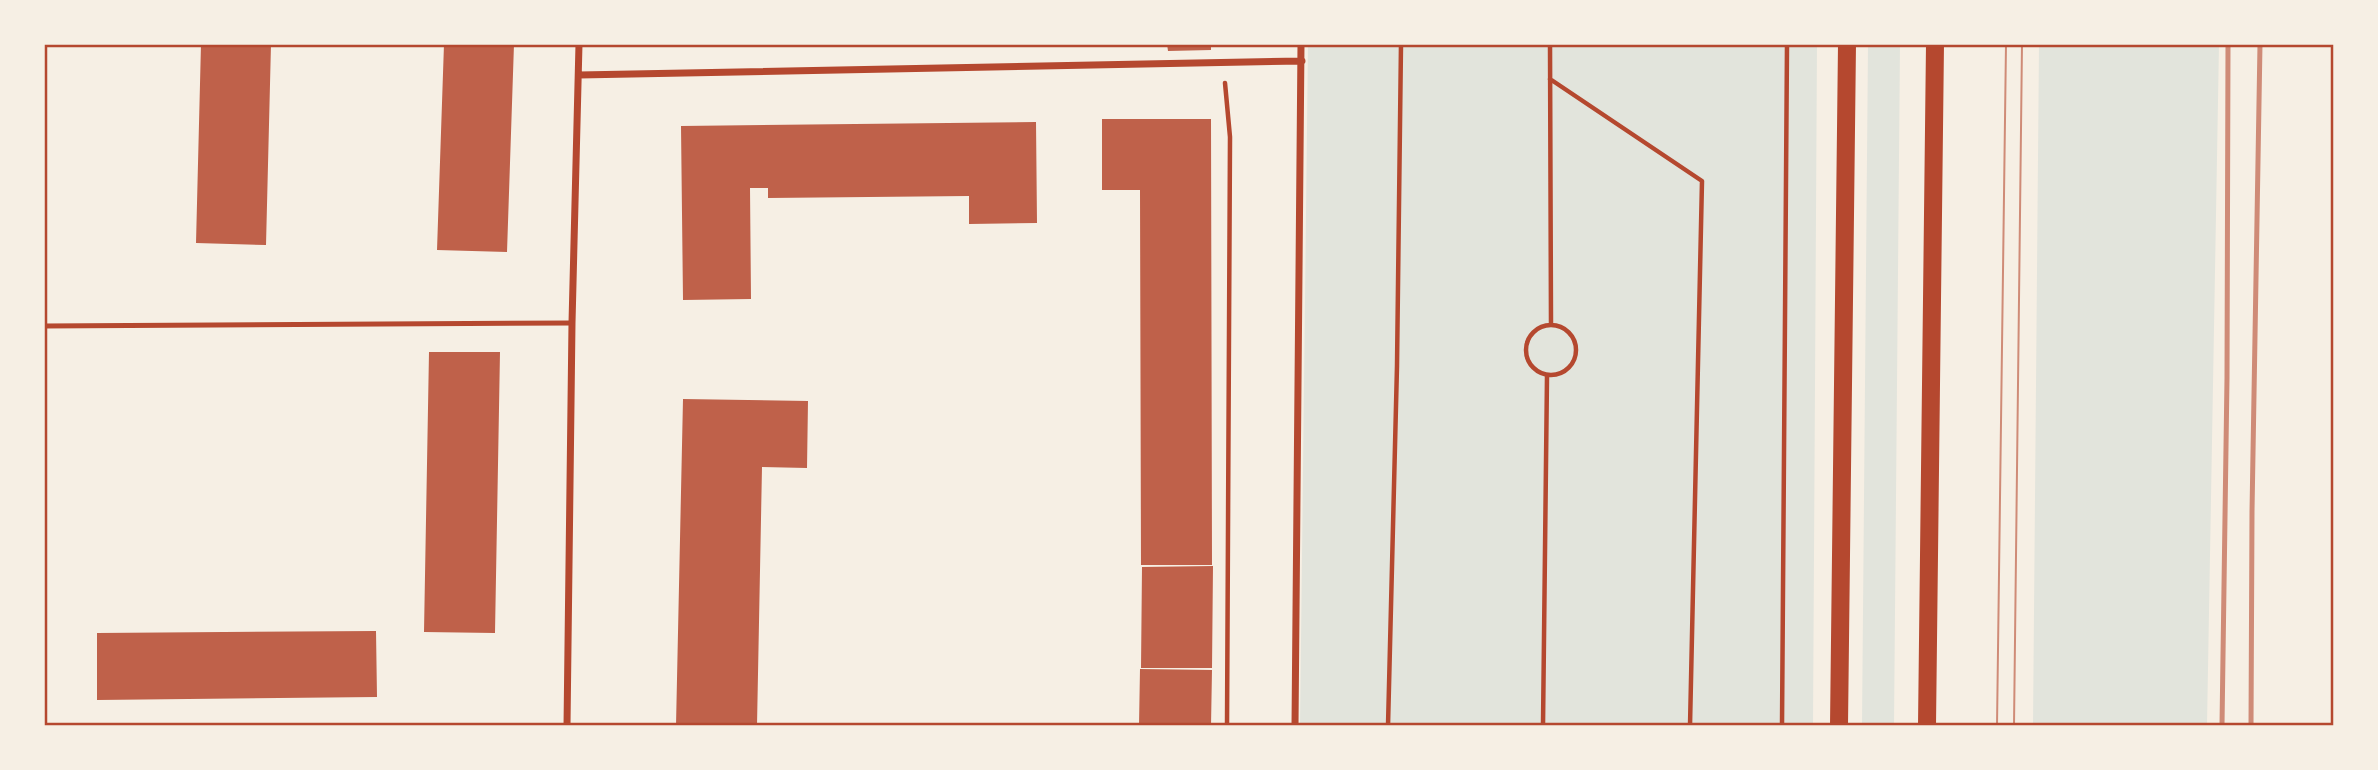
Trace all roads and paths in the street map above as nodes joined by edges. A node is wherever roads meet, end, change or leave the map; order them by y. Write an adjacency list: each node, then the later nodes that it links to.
1 (579, 44): 10 (street)
2 (1301, 44): 8 (street)
3 (1401, 44): 19 (path)
4 (1550, 44): 11 (path)
5 (1787, 44): 22 (path)
6 (1847, 44): 23 (main road)
7 (1935, 44): 24 (main road)
8 (1302, 61): 9 (street); 18 (street)
9 (1223, 62): 10 (street); 17 (path)
10 (579, 75): 12 (street)
11 (1550, 79): 13 (path); 21 (path)
12 (572, 323): 14 (lane); 16 (street)
13 (1551, 325): 15 (path); 15 (path)
14 (44, 327)
15 (1548, 376): 20 (path)
16 (567, 726)
17 (1227, 726)
18 (1295, 726)
19 (1388, 726)
20 (1544, 726)
21 (1690, 726)
22 (1782, 726)
23 (1839, 726)
24 (1927, 726)

